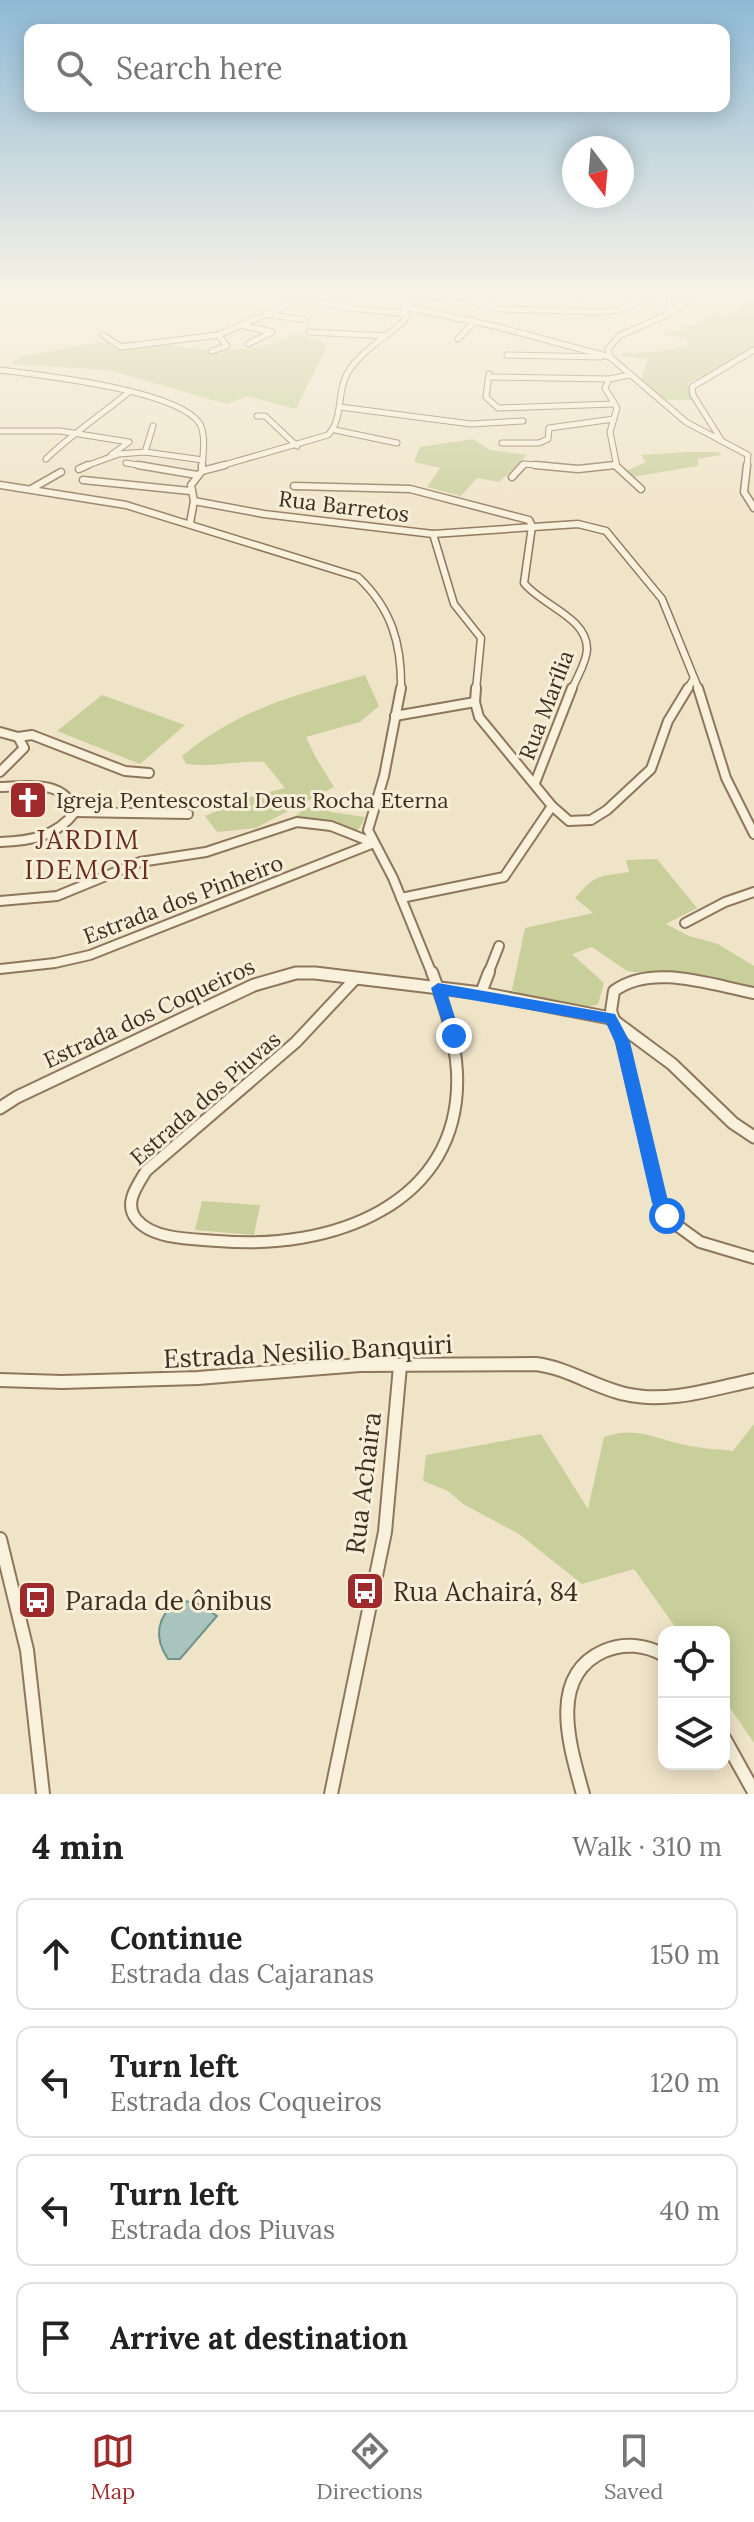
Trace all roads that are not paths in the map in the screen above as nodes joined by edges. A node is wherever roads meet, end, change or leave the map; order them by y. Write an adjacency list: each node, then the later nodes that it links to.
1 (28, 375): 6 (street)
2 (347, 375): 8 (street)
3 (630, 375): 5 (street); 16 (street)
4 (713, 375): 16 (street)
5 (609, 379): 7 (street); 7 (street)
6 (129, 392): 15 (street); 25 (street)
7 (613, 404): 10 (street)
8 (340, 407): 11 (street); 13 (street)
9 (257, 416): 21 (street)
10 (614, 419): 17 (street); 27 (street)
11 (523, 421)
12 (153, 426): 22 (street)
13 (335, 430): 18 (street); 21 (street)
14 (0, 431): 15 (street)
15 (72, 434): 23 (street); 24 (street)
16 (720, 438): 39 (street)
17 (546, 441): 19 (street); 20 (street)
18 (397, 443)
19 (502, 443)
20 (538, 445)
21 (297, 446): 30 (street)
22 (145, 452): 23 (street); 25 (street)
23 (111, 455): 28 (street)
24 (46, 459)
25 (203, 460): 30 (street)
26 (126, 463): 30 (street)
27 (615, 465): 31 (street); 36 (street)
28 (79, 469)
29 (61, 472): 35 (street)
30 (200, 473): 37 (street)
31 (512, 477)
32 (83, 480): 37 (street)
33 (0, 485): 35 (street)
34 (294, 486): 41 (street)
35 (30, 489): 40 (street)
36 (641, 489)
37 (190, 491): 38 (street)
38 (194, 501): 40 (street); 42 (street, Rua Barretos)
39 (754, 508)
40 (190, 523): 45 (street)
41 (532, 526): 42 (street); 43 (street); 50 (street, Rua Marília)
42 (433, 534): 44 (street, Rua Barretos)
43 (694, 678): 52 (street); 55 (street)
44 (475, 702): 45 (street); 50 (street)
45 (395, 716): 57 (street)
46 (0, 732): 47 (street)
47 (18, 737): 48 (street); 49 (street)
48 (0, 772)
49 (149, 773)
50 (535, 783): 52 (street)
51 (0, 787): 53 (street)
52 (552, 806): 59 (street)
53 (75, 812): 54 (street); 56 (street)
54 (188, 814)
55 (754, 834)
56 (0, 842)
57 (374, 843): 59 (street, Estrada dos Piuvas); 60 (street); 63 (street, Estrada dos Pinheiro)
58 (754, 892): 61 (street)
59 (401, 898): 65 (street, Estrada dos Piuvas)
60 (0, 901)
61 (685, 923)
62 (499, 946): 66 (street)
63 (0, 969)
64 (355, 979): 65 (street, Estrada dos Coqueiros); 65 (street, Estrada dos Piuvas); 70 (street, Estrada dos Coqueiros)
65 (438, 988): 66 (street, Estrada dos Coqueiros)
66 (481, 993): 68 (street, Estrada dos Coqueiros)
67 (754, 993): 68 (street)
68 (610, 1018): 72 (street, Estrada dos Coqueiros); 73 (street)
69 (0, 1096): 70 (street)
70 (17, 1097): 71 (street, Estrada dos Coqueiros)
71 (0, 1108)
72 (754, 1137)
73 (754, 1258)
74 (400, 1366): 75 (street, Estrada Nesilio Banquiri); 76 (street, Estrada Nesilio Banquiri); 82 (street, Rua Achaira)
75 (0, 1380)
76 (754, 1380)
77 (0, 1539): 81 (street)
78 (658, 1653): 83 (street)
79 (730, 1749): 80 (street)
80 (754, 1792)
81 (43, 1794)
82 (331, 1794)
83 (583, 1794)

